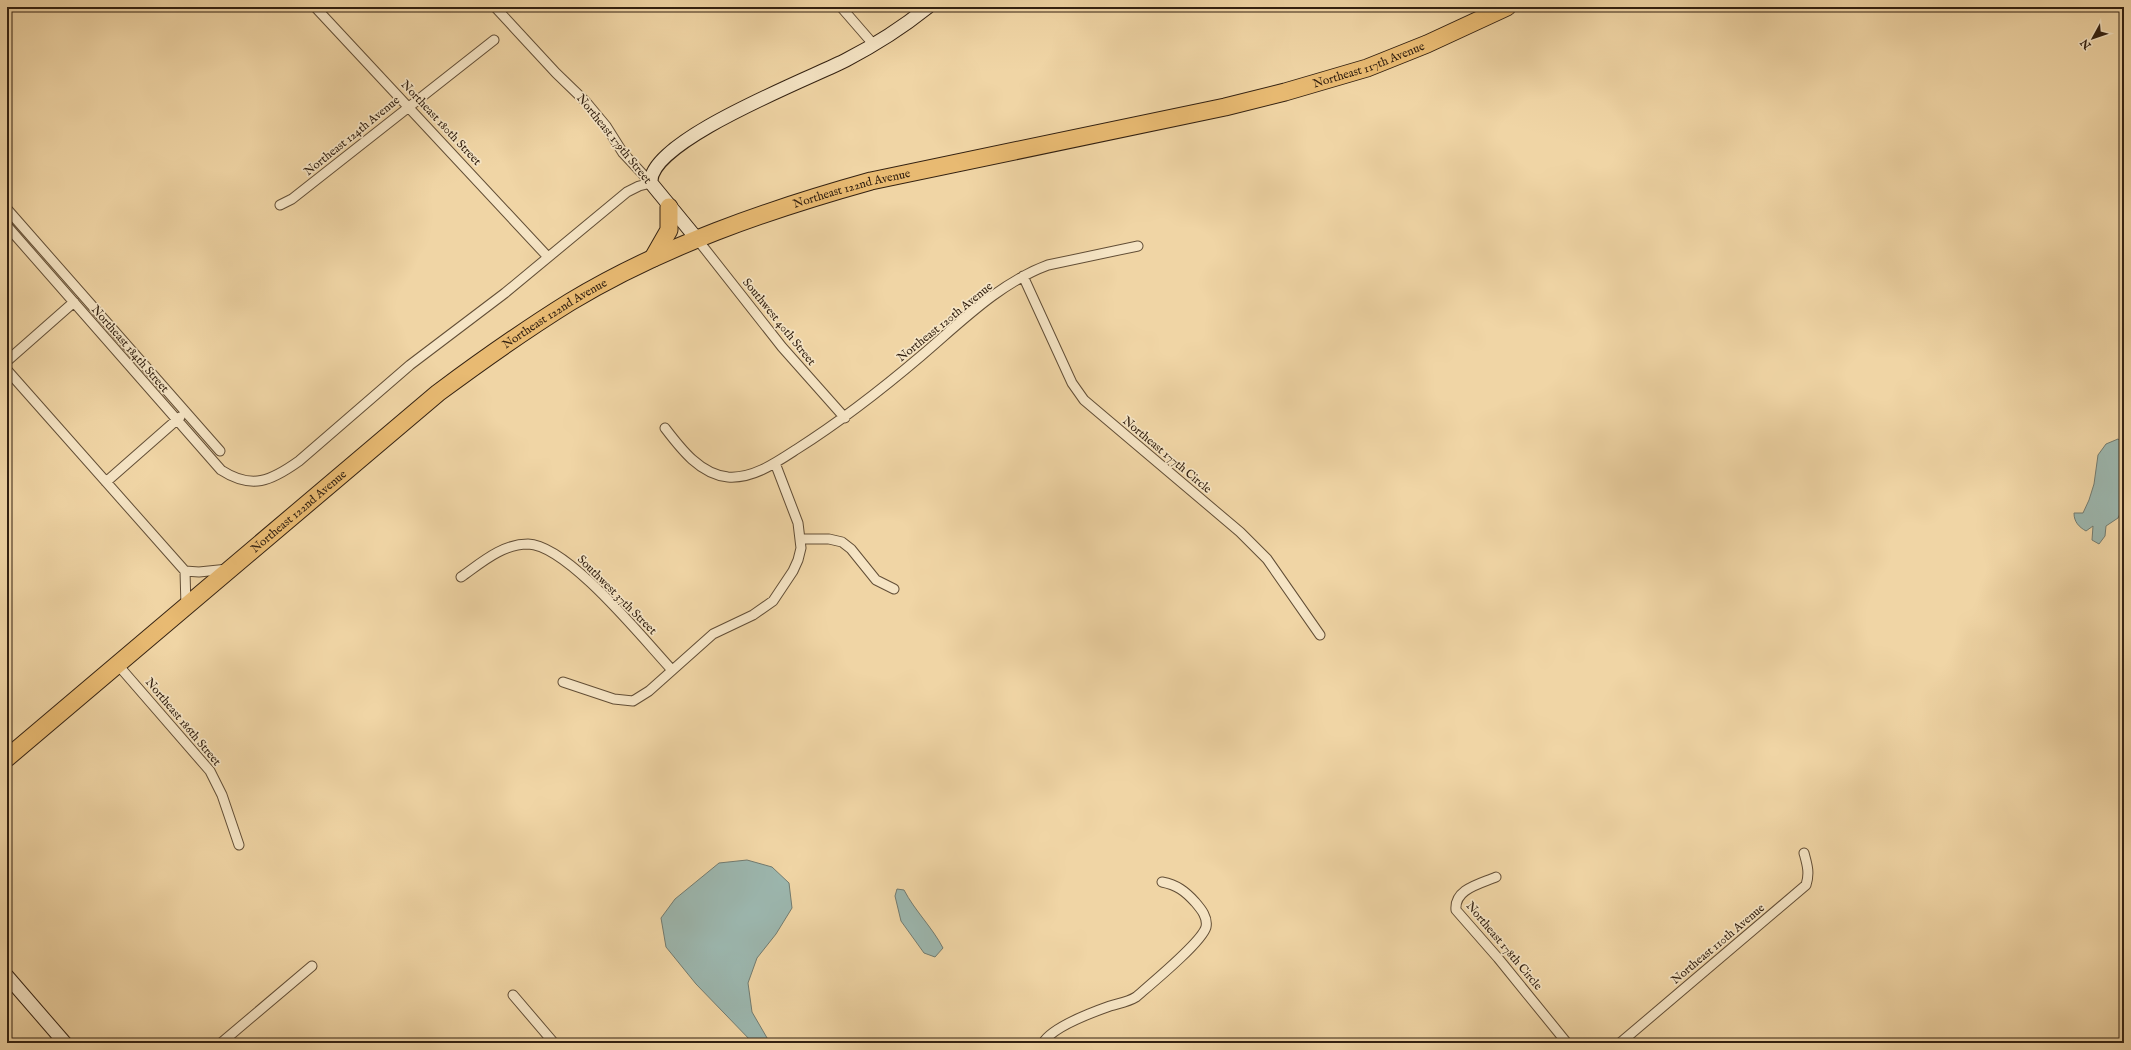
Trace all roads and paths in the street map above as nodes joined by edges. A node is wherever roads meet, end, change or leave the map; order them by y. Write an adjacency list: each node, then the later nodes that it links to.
1 (315, 7): 8 (street, Northeast 180th Street)
2 (494, 7): 10 (street, Northeast 179th Street)
3 (841, 7): 7 (street)
4 (928, 7): 7 (main road)
5 (1507, 7): 9 (highway, Northeast 117th Avenue)
6 (494, 40): 8 (street, Northeast 124th Avenue)
7 (874, 45): 10 (main road)
8 (409, 106): 11 (street, Northeast 124th Avenue); 17 (street, Northeast 180th Street)
9 (1226, 107): 15 (highway, Northeast 122nd Avenue)
10 (651, 183): 12 (main road, Northeast 179th Street); 17 (street)
11 (280, 205)
12 (669, 207): 15 (main road, Northeast 179th Street); 18 (highway)
13 (7, 209): 23 (street, Northeast 184th Street)
14 (7, 226): 20 (street, Northeast 184th Street)
15 (697, 239): 18 (highway, Northeast 122nd Avenue); 24 (street, Southwest 40th Street)
16 (1138, 246): 19 (street, Northeast 120th Avenue)
17 (548, 257): 25 (street, Northeast 184th Street)
18 (653, 258): 31 (highway, Northeast 122nd Avenue)
19 (1023, 276): 24 (street, Northeast 120th Avenue); 36 (street, Northeast 177th Circle)
20 (74, 302): 21 (street); 25 (street, Northeast 184th Street)
21 (7, 360)
22 (7, 370): 29 (street)
23 (185, 412): 25 (street); 27 (street, Northeast 184th Street)
24 (845, 418): 28 (street, Northeast 120th Avenue)
25 (176, 421): 29 (street)
26 (665, 428): 28 (street, Northeast 120th Avenue)
27 (220, 451)
28 (775, 463): 30 (street)
29 (106, 482): 32 (street)
30 (801, 539): 34 (street); 38 (street)
31 (230, 569): 32 (street); 35 (highway, Northeast 122nd Avenue)
32 (185, 571): 35 (street)
33 (461, 577): 38 (street, Southwest 37th Street)
34 (894, 589)
35 (186, 607): 37 (highway, Northeast 122nd Avenue)
36 (1320, 635)
37 (118, 665): 40 (highway, Northeast 122nd Avenue); 41 (street, Northeast 186th Street)
38 (672, 670): 39 (street)
39 (563, 682)
40 (7, 758)
41 (239, 845)
42 (1804, 853): 53 (street, Northeast 110th Avenue)
43 (1496, 877): 52 (street, Northeast 178th Circle)
44 (1162, 882): 51 (street)
45 (312, 966): 49 (street)
46 (7, 976): 48 (main road)
47 (513, 995): 50 (street)
48 (65, 1043)
49 (221, 1043)
50 (554, 1043)
51 (1043, 1043)
52 (1567, 1043)
53 (1620, 1043)

